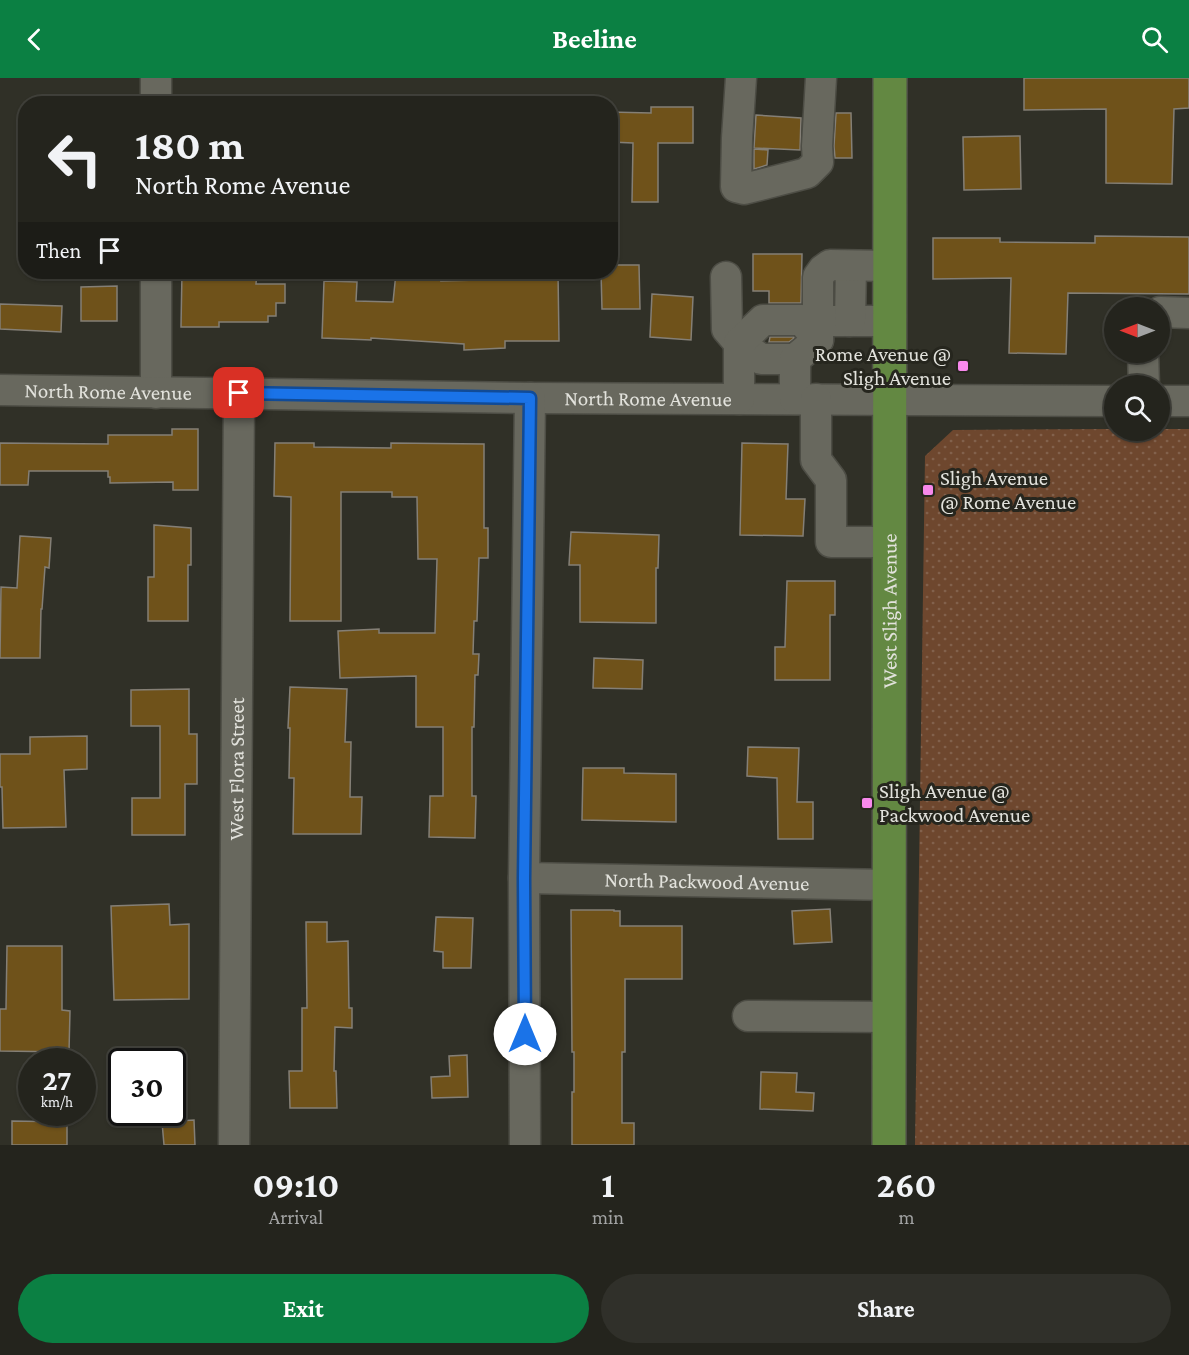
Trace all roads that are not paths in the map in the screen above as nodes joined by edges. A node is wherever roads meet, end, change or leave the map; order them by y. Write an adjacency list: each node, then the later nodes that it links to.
1 (156, 78): 5 (street)
2 (741, 78): 3 (street)
3 (821, 78)
4 (890, 78): 7 (main road, West Sligh Avenue)
5 (156, 96)
6 (851, 266): 7 (street); 12 (street); 14 (street)
7 (890, 266): 13 (main road, West Sligh Avenue)
8 (726, 277): 15 (street)
9 (156, 279): 17 (street)
10 (1170, 312): 11 (street)
11 (1189, 313)
12 (850, 321): 13 (street); 14 (street)
13 (890, 321): 22 (main road, West Sligh Avenue)
14 (810, 340): 15 (street); 15 (street); 21 (street)
15 (739, 343): 20 (street)
16 (0, 390): 17 (street, North Rome Avenue)
17 (156, 393): 18 (street, North Rome Avenue)
18 (239, 393): 19 (street, North Rome Avenue); 31 (street, West Flora Street)
19 (530, 398): 20 (street, North Rome Avenue); 27 (street)
20 (739, 399): 21 (street, North Rome Avenue)
21 (806, 399): 22 (street, North Rome Avenue); 26 (street)
22 (890, 400): 23 (street, North Rome Avenue); 26 (main road, West Sligh Avenue)
23 (1104, 400)
24 (1170, 401): 25 (street)
25 (1189, 401)
26 (890, 542): 28 (main road, West Sligh Avenue)
27 (524, 878): 28 (street, North Packwood Avenue); 32 (street)
28 (890, 885): 30 (main road, West Sligh Avenue)
29 (748, 1017): 30 (street)
30 (889, 1017): 33 (main road, West Sligh Avenue)
31 (234, 1145)
32 (525, 1145)
33 (889, 1145)

